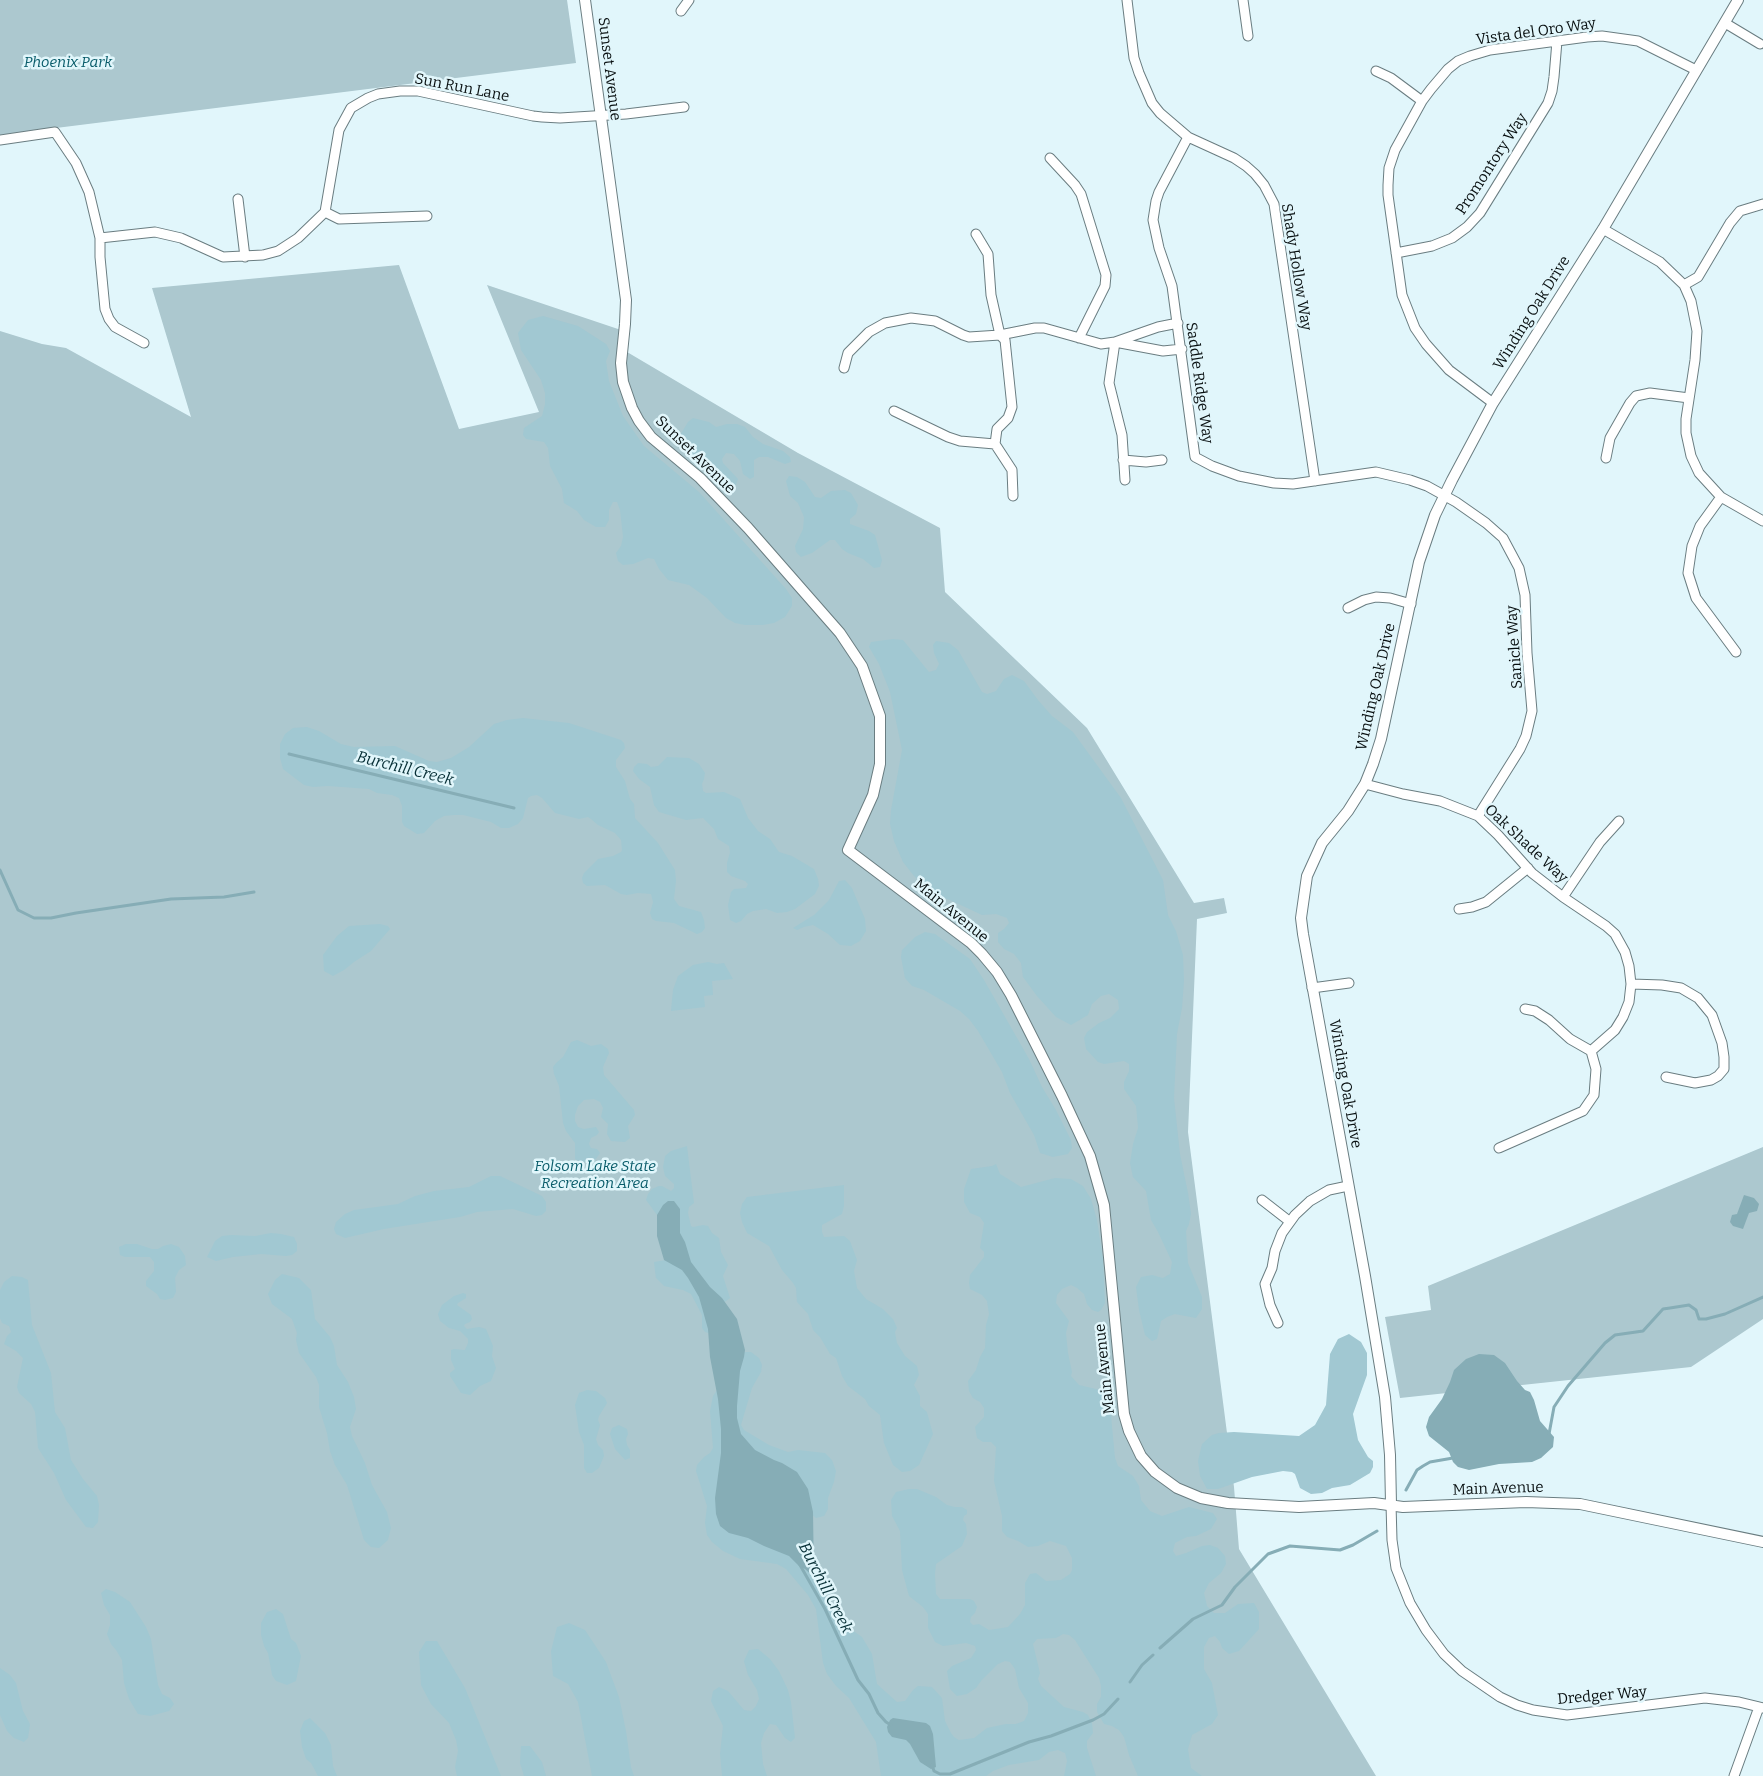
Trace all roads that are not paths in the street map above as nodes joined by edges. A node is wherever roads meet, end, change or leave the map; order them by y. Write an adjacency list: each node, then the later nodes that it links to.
1 (585, 0): 15 (street, Sunset Avenue)
2 (689, 0): 6 (street)
3 (1127, 0): 16 (street, Shady Hollow Way)
4 (1243, 0): 8 (street)
5 (1738, 0): 7 (street, Winding Oak Drive)
6 (681, 11)
7 (1725, 23): 10 (street); 11 (street, Winding Oak Drive)
8 (1248, 36)
9 (1557, 41): 11 (street, Vista del Oro Way); 13 (street, Vista del Oro Way); 26 (street, Promontory Way)
10 (1760, 44)
11 (1696, 70): 23 (street, Winding Oak Drive)
12 (1376, 71): 13 (street)
13 (1422, 102): 26 (street, Vista del Oro Way)
14 (684, 107): 15 (street, Sun Run Lane)
15 (600, 114): 21 (street, Sun Run Lane); 55 (street, Sunset Avenue)
16 (1188, 137): 29 (street, Saddle Ridge Way); 44 (street, Shady Hollow Way)
17 (0, 140): 25 (street)
18 (1050, 158): 31 (street)
19 (238, 199): 27 (street)
20 (1763, 204): 28 (street)
21 (325, 212): 22 (street); 27 (street)
22 (427, 216)
23 (1603, 229): 28 (street); 37 (street, Winding Oak Drive)
24 (976, 234): 30 (street)
25 (100, 238): 27 (street); 33 (street)
26 (1396, 253): 37 (street, Vista del Oro Way)
27 (244, 257)
28 (1684, 285): 36 (street)
29 (1178, 323): 32 (street); 34 (street, Saddle Ridge Way)
30 (1000, 335): 31 (street); 35 (street); 39 (street)
31 (1079, 338): 32 (street)
32 (1115, 342): 34 (street); 41 (street)
33 (144, 343)
34 (1182, 349): 44 (street, Saddle Ridge Way)
35 (844, 368)
36 (1689, 398): 40 (street); 47 (street)
37 (1493, 403): 46 (street, Winding Oak Drive)
38 (894, 411): 39 (street)
39 (995, 444): 45 (street)
40 (1606, 458)
41 (1123, 460): 42 (street); 43 (street)
42 (1162, 460)
43 (1125, 480)
44 (1315, 481): 46 (street, Saddle Ridge Way)
45 (1013, 496)
46 (1444, 496): 49 (street, Winding Oak Drive); 53 (street, Sanicle Way)
47 (1721, 497): 48 (street); 51 (street)
48 (1763, 521)
49 (1411, 604): 50 (street); 52 (street, Winding Oak Drive)
50 (1348, 608)
51 (1736, 652)
52 (1365, 784): 53 (street, Oak Shade Way); 61 (street, Winding Oak Drive)
53 (1478, 816): 56 (street, Oak Shade Way)
54 (1619, 821): 57 (street)
55 (848, 850): 70 (street, Main Avenue)
56 (1528, 868): 57 (street, Oak Shade Way); 58 (street)
57 (1563, 897): 60 (street, Oak Shade Way)
58 (1459, 909)
59 (1349, 983): 61 (street)
60 (1631, 984): 63 (street, Oak Shade Way); 64 (street)
61 (1312, 988): 66 (street, Winding Oak Drive)
62 (1525, 1009): 63 (street)
63 (1591, 1051): 65 (street)
64 (1666, 1077)
65 (1499, 1148)
66 (1348, 1186): 68 (street); 70 (street, Winding Oak Drive)
67 (1262, 1200): 68 (street)
68 (1290, 1222): 69 (street)
69 (1278, 1322)
70 (1391, 1504): 71 (street, Main Avenue); 72 (street, Dredger Way)
71 (1763, 1542)
72 (1761, 1708): 73 (street)
73 (1734, 1776)

